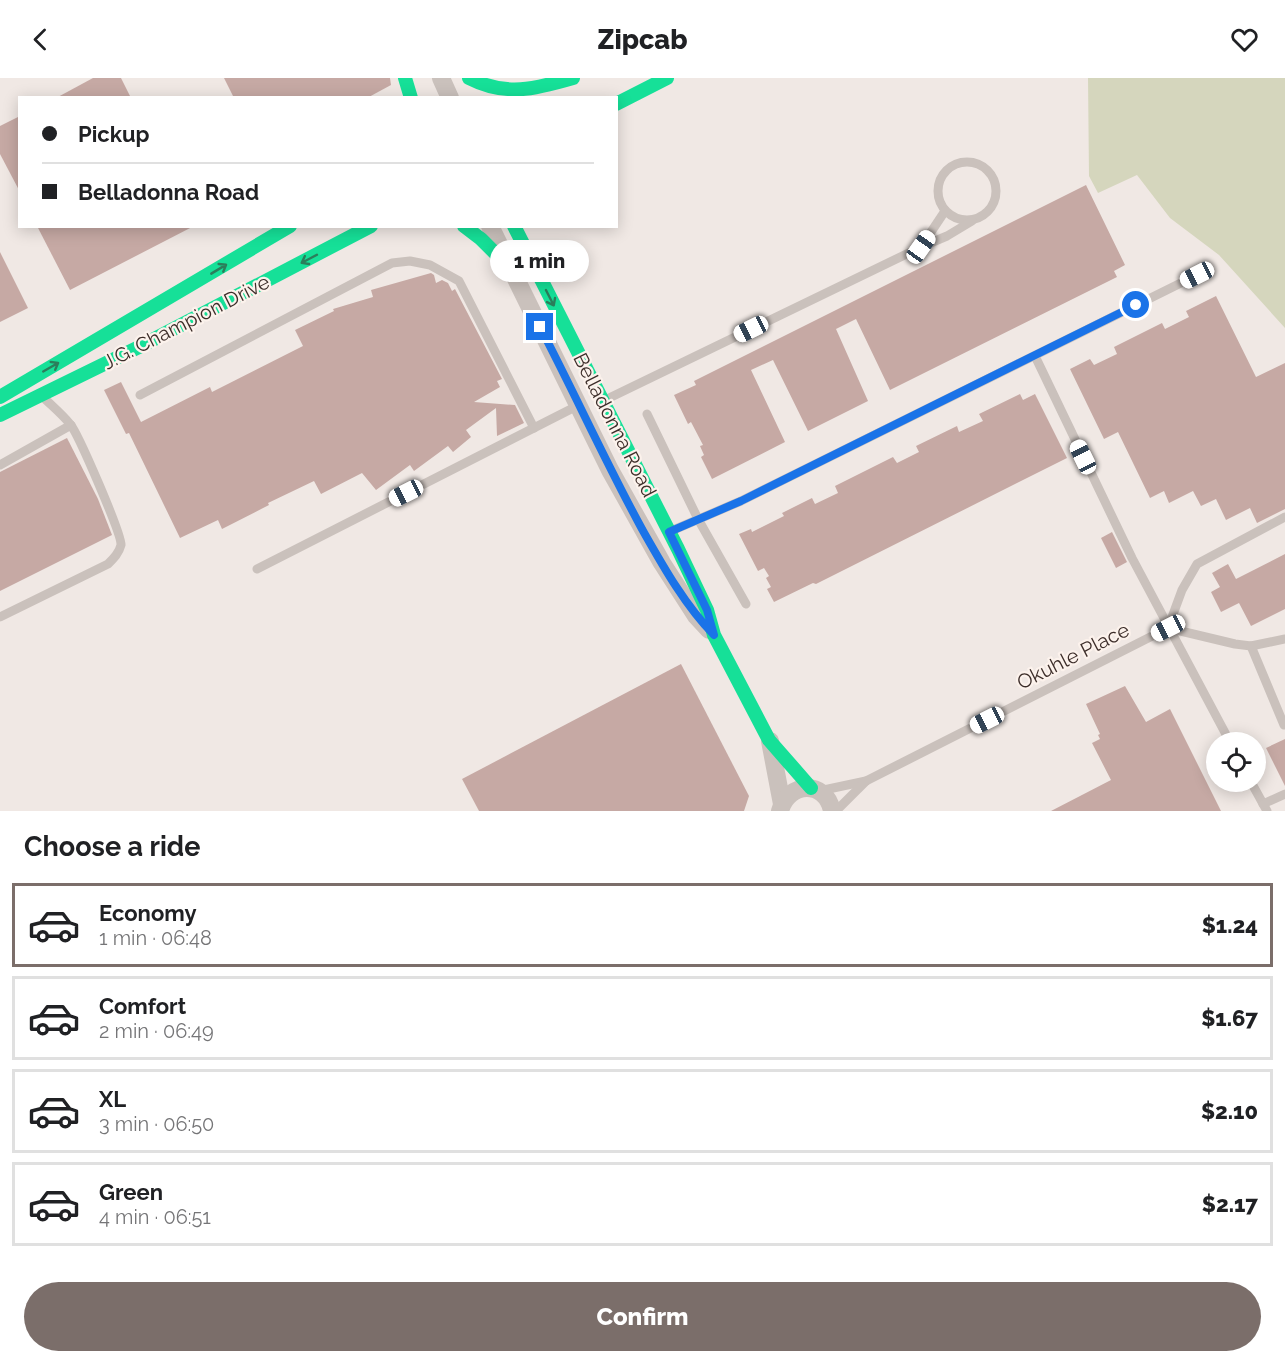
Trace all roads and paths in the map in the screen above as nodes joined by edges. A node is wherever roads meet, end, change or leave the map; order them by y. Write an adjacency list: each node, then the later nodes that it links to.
1 (405, 78): 7 (street)
2 (413, 78): 8 (street)
3 (441, 78): 9 (street)
4 (469, 78): 5 (street)
5 (573, 78): 10 (street)
6 (668, 78): 11 (street)
7 (410, 96)
8 (423, 96)
9 (449, 96)
10 (539, 96)
11 (618, 103)
12 (945, 212): 13 (lane); 13 (lane); 22 (lane)
13 (972, 221): 22 (lane)
14 (287, 228): 29 (street, J.G. Champion Drive, one-way to 14)
15 (367, 228): 21 (street, J.G. Champion Drive)
16 (375, 228): 21 (street)
17 (467, 228): 24 (street)
18 (491, 228): 24 (street, Belladonna Road)
19 (515, 228): 23 (street, Belladonna Road)
20 (526, 228): 23 (street)
21 (351, 236): 28 (street, J.G. Champion Drive, one-way to 28)
22 (921, 247): 30 (lane)
23 (532, 262): 30 (street, Belladonna Road, one-way to 30)
24 (510, 268): 31 (street, Belladonna Road)
25 (1197, 275): 26 (lane)
26 (1035, 356): 38 (lane); 43 (lane)
27 (140, 395): 35 (lane)
28 (41, 396): 33 (street, J.G. Champion Drive); 34 (lane)
29 (0, 397)
30 (602, 401): 39 (street, Belladonna Road)
31 (579, 405): 35 (lane); 44 (street, Belladonna Road)
32 (646, 414): 38 (lane)
33 (0, 415)
34 (71, 425): 36 (lane); 42 (lane)
35 (534, 428): 40 (lane)
36 (0, 465)
37 (1285, 517): 43 (lane)
38 (699, 519): 39 (lane); 41 (lane)
39 (669, 532): 44 (street, Belladonna Road)
40 (257, 569)
41 (746, 604)
42 (0, 616)
43 (1168, 628): 46 (lane); 48 (lane); 50 (lane, Okuhle Place)
44 (714, 635): 49 (street, Belladonna Road)
45 (1285, 639): 46 (lane)
46 (1251, 646): 47 (lane)
47 (1284, 725)
48 (1225, 732)
49 (769, 740): 51 (street, Belladonna Road); 54 (street, Belladonna Road)
50 (866, 781): 51 (lane, Okuhle Place); 56 (lane, Okuhle Place)
51 (815, 790): 54 (street, Belladonna Road); 56 (street, Belladonna Road)
52 (1256, 792): 55 (lane)
53 (1285, 794): 55 (lane)
54 (781, 807)
55 (1265, 808)
56 (834, 811)

